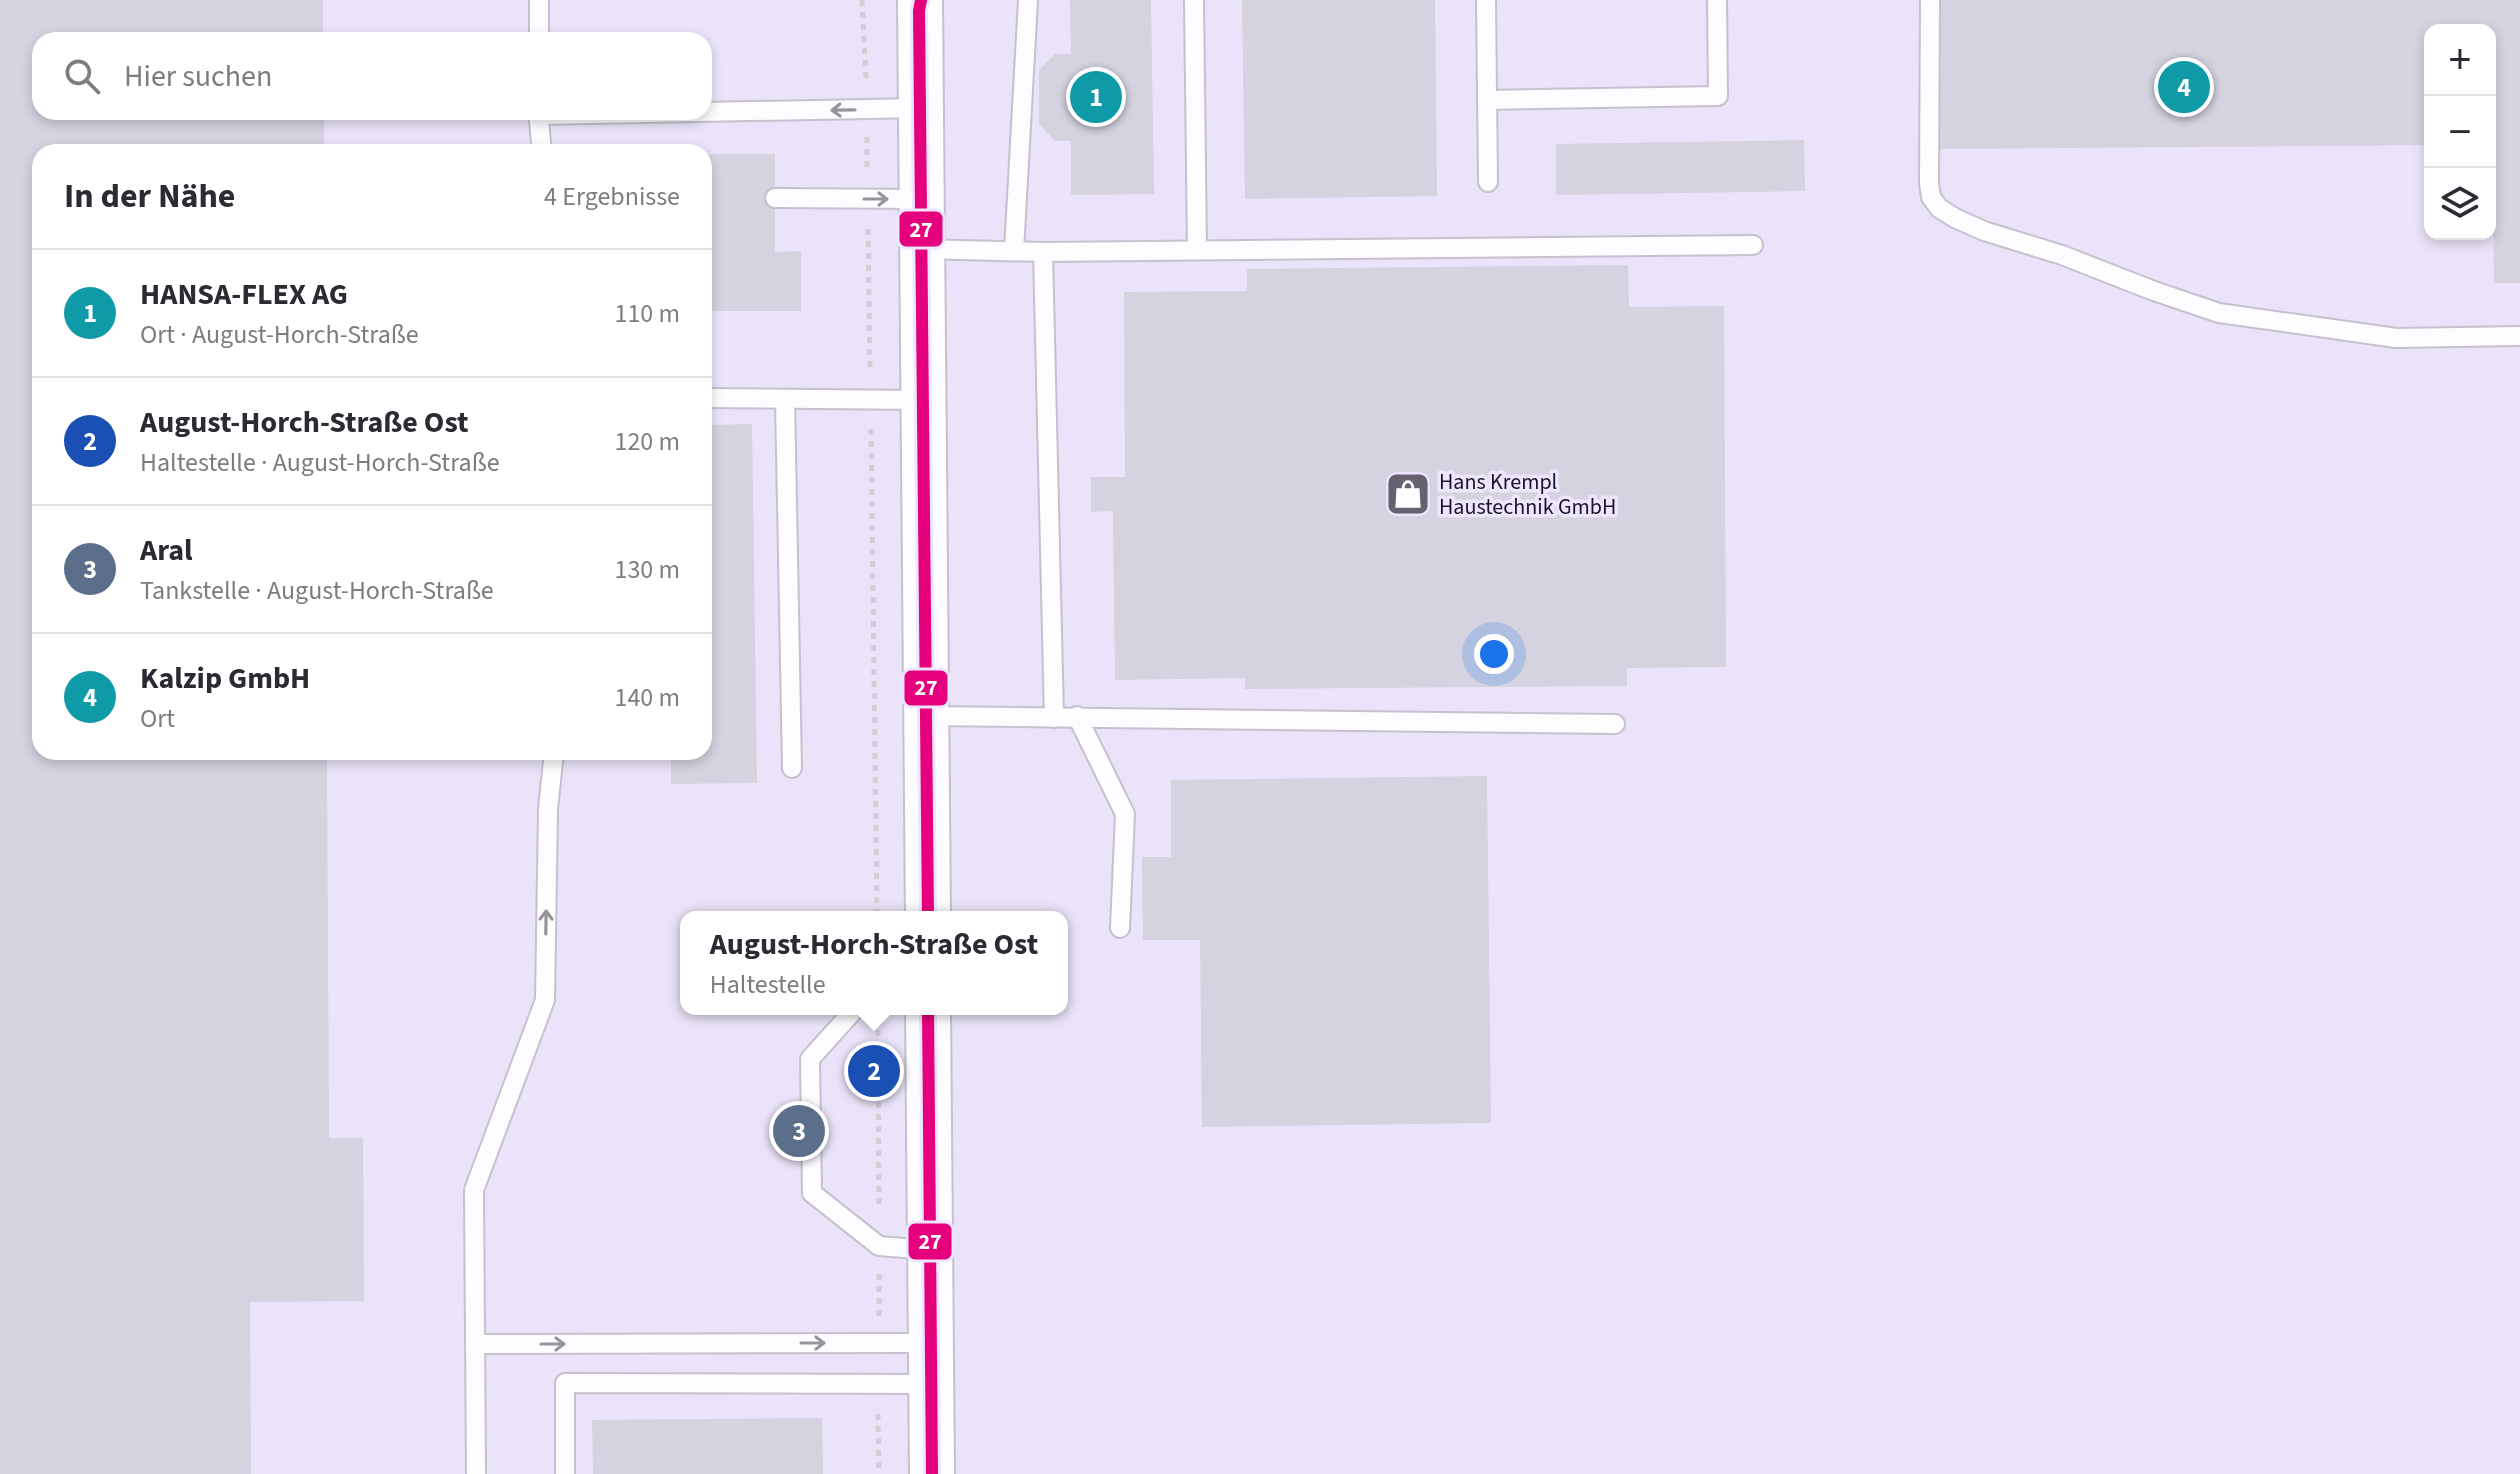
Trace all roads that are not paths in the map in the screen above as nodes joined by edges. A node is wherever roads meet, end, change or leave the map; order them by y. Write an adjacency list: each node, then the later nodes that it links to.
1 (539, 0): 8 (lane)
2 (1028, 0): 20 (lane)
3 (1194, 0): 19 (lane)
4 (1486, 0): 9 (lane)
5 (1717, 0): 9 (lane)
6 (1930, 0): 22 (lane)
7 (920, 3): 10 (main road)
8 (539, 32)
9 (1487, 100): 14 (lane)
10 (921, 108): 11 (lane, one-way to 11); 16 (main road)
11 (712, 111)
12 (539, 120): 13 (lane)
13 (541, 144)
14 (1488, 182)
15 (775, 198): 16 (lane, one-way to 16)
16 (921, 199): 18 (main road)
17 (1753, 245): 19 (lane)
18 (921, 249): 20 (lane); 25 (main road)
19 (1197, 250): 21 (lane)
20 (1014, 251): 21 (lane)
21 (1043, 252): 28 (lane)
22 (2520, 336)
23 (712, 398): 24 (lane)
24 (785, 399): 25 (lane); 31 (lane)
25 (923, 400): 26 (main road)
26 (926, 716): 28 (lane); 32 (main road)
27 (1077, 716): 28 (lane); 29 (lane); 33 (lane)
28 (1054, 718)
29 (1615, 724)
30 (553, 760): 37 (lane, one-way to 30)
31 (792, 768)
32 (928, 911)
33 (1120, 928)
34 (850, 1015): 36 (lane)
35 (928, 1015): 36 (main road)
36 (930, 1250): 38 (main road)
37 (475, 1344): 38 (lane, one-way to 38); 39 (lane)
38 (932, 1363): 40 (lane); 41 (main road)
39 (476, 1474)
40 (565, 1474)
41 (932, 1474)

